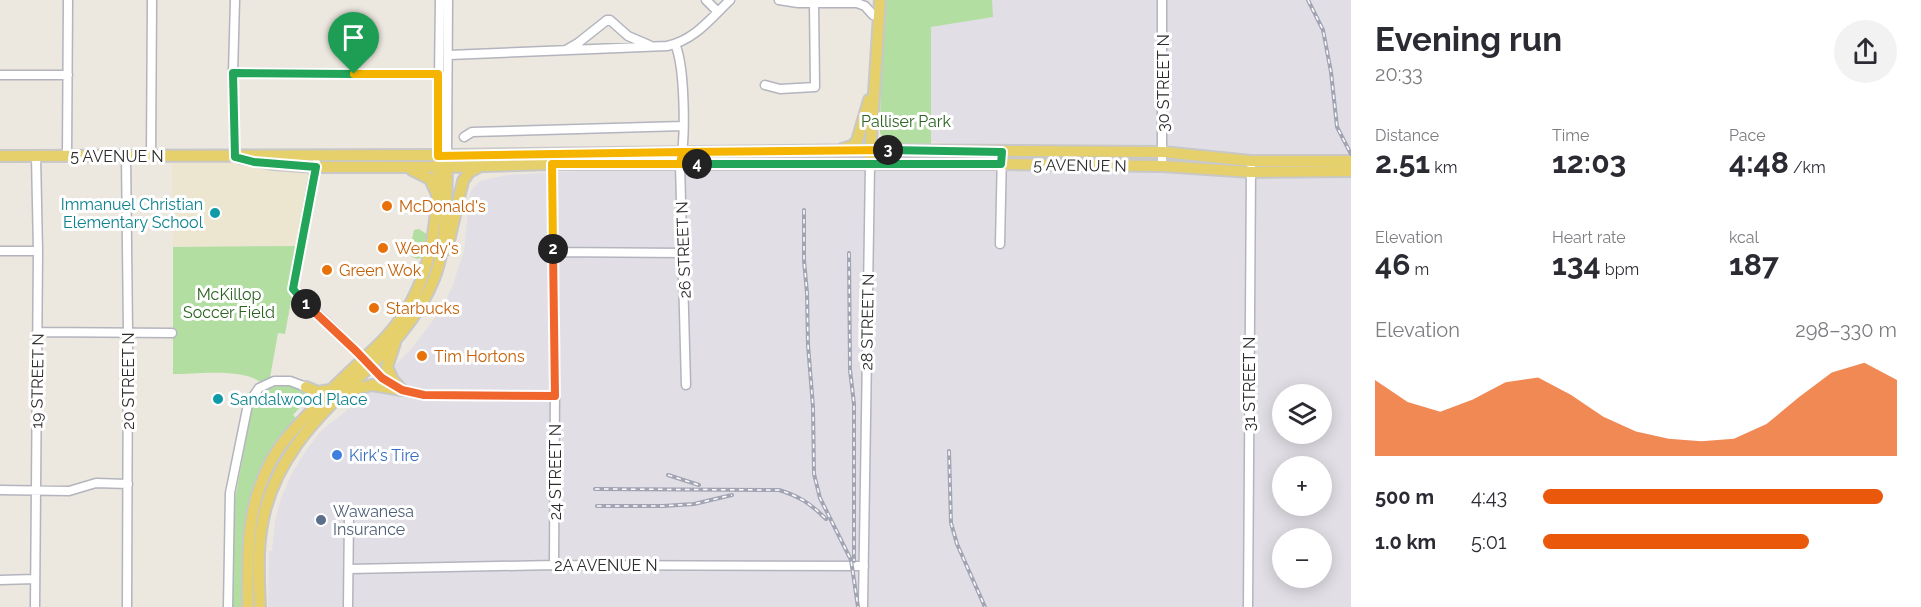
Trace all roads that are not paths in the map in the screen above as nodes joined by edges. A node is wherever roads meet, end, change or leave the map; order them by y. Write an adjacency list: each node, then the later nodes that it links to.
1 (68, 0): 24 (street)
2 (152, 0): 38 (street)
3 (236, 0): 21 (street)
4 (440, 0): 22 (street)
5 (448, 0): 20 (street)
6 (706, 0): 14 (street)
7 (730, 0): 14 (street)
8 (779, 0): 13 (street)
9 (873, 0): 15 (main road, 28 STREET N)
10 (880, 0): 16 (main road, 28 STREET N)
11 (1162, 0): 33 (street, 30 STREET N)
12 (860, 1): 13 (street); 15 (street)
13 (814, 3): 26 (street)
14 (718, 12): 17 (street)
15 (873, 15): 16 (main road, 28 STREET N)
16 (876, 36): 25 (main road, 28 STREET N)
17 (675, 44): 18 (street); 27 (street, 26 STREET N)
18 (654, 47): 19 (street); 19 (street)
19 (563, 52): 20 (street)
20 (449, 55): 40 (street)
21 (233, 73): 22 (street); 39 (street)
22 (438, 74): 40 (street)
23 (0, 75): 24 (street)
24 (68, 75): 36 (street)
25 (875, 77): 29 (main road); 30 (main road, 28 STREET N)
26 (765, 85)
27 (683, 126): 28 (street); 31 (street, 26 STREET N)
28 (464, 137)
29 (837, 150): 30 (main road, 5 AVENUE N); 31 (main road, 5 AVENUE N)
30 (871, 150): 32 (main road, 5 AVENUE N); 46 (main road, 28 STREET N)
31 (683, 152): 40 (main road, 5 AVENUE N); 44 (street, 26 STREET N)
32 (1002, 152): 33 (main road, 5 AVENUE N); 45 (street)
33 (1163, 152): 48 (street, 30 STREET N); 50 (main road, 5 AVENUE N)
34 (0, 156): 35 (main road, 5 AVENUE N)
35 (36, 156): 36 (main road, 5 AVENUE N); 55 (street, 19 STREET N)
36 (67, 156): 37 (main road, 5 AVENUE N)
37 (126, 156): 38 (main road, 5 AVENUE N); 60 (street, 20 STREET N)
38 (151, 156): 39 (main road, 5 AVENUE N)
39 (235, 157): 42 (main road, 5 AVENUE N)
40 (443, 161): 42 (main road, 5 AVENUE N); 47 (main road, 5 AVENUE N); 49 (main road, 5 AVENUE N); 52 (main road); 58 (main road)
41 (1351, 161): 50 (main road, 5 AVENUE N)
42 (317, 162): 49 (main road, 5 AVENUE N); 63 (street)
43 (552, 164): 44 (main road, 5 AVENUE N); 47 (main road, 5 AVENUE N); 56 (street, 24 STREET N)
44 (680, 164): 46 (main road, 5 AVENUE N); 57 (street, 26 STREET N)
45 (1001, 164): 46 (main road, 5 AVENUE N); 48 (main road, 5 AVENUE N); 53 (street)
46 (870, 165): 76 (street, 28 STREET N)
47 (481, 166): 58 (main road)
48 (1162, 166): 50 (main road, 5 AVENUE N)
49 (397, 167): 52 (main road)
50 (1251, 167): 51 (main road, 5 AVENUE N); 87 (street, 31 STREET N)
51 (1351, 171)
52 (438, 195): 63 (main road)
53 (1000, 244)
54 (0, 251): 55 (street)
55 (38, 251): 59 (street, 19 STREET N)
56 (553, 252): 57 (street); 69 (street, 24 STREET N)
57 (684, 253): 64 (street, 26 STREET N)
58 (437, 272): 62 (main road)
59 (38, 332): 60 (street); 73 (street, 19 STREET N)
60 (128, 333): 61 (street); 71 (street, 20 STREET N)
61 (172, 333)
62 (395, 340): 63 (main road); 67 (main road)
63 (366, 363): 66 (main road); 67 (street); 68 (main road)
64 (686, 385)
65 (306, 387): 66 (main road); 70 (main road); 82 (street)
66 (330, 390): 70 (main road)
67 (402, 390): 68 (main road); 69 (street)
68 (342, 394): 84 (main road)
69 (555, 396): 75 (street, 24 STREET N)
70 (313, 409): 83 (main road)
71 (128, 484): 73 (street); 81 (street, 20 STREET N)
72 (0, 490): 73 (street)
73 (36, 490): 78 (street, 19 STREET N)
74 (349, 514): 77 (street)
75 (554, 565): 76 (street, 2A AVENUE N); 77 (street, 2A AVENUE N)
76 (864, 566): 86 (street, 28 STREET N)
77 (349, 569): 85 (street)
78 (35, 579): 79 (street); 80 (street, 19 STREET N)
79 (0, 580)
80 (35, 607)
81 (127, 607)
82 (228, 607)
83 (248, 607)
84 (260, 607)
85 (348, 607)
86 (862, 607)
87 (1248, 607)

